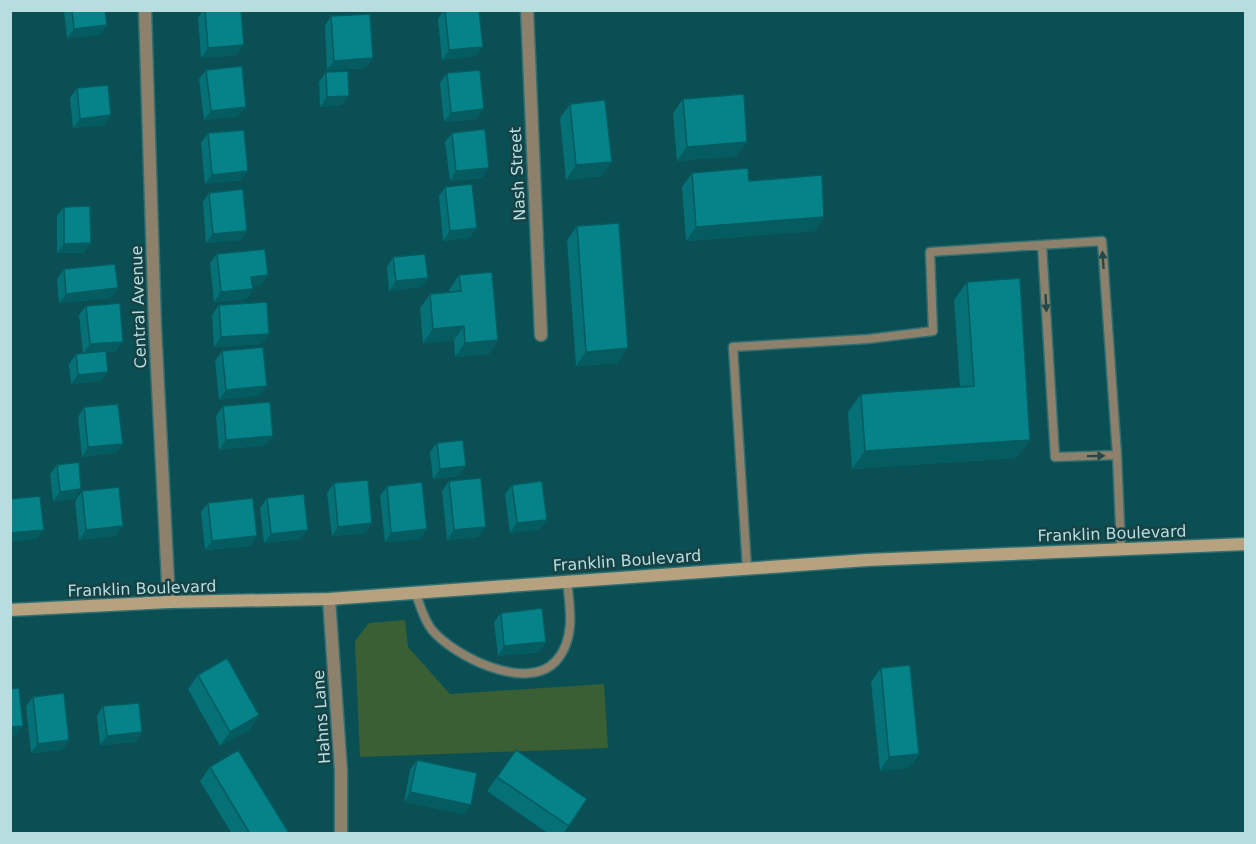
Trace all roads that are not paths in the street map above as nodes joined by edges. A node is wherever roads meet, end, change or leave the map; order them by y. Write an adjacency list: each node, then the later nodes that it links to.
1 (145, 10): 12 (street, Central Avenue)
2 (527, 10): 4 (street, Nash Street)
3 (1042, 245): 5 (lane, one-way to 5); 5 (lane, one-way to 3); 8 (lane)
4 (541, 335)
5 (1117, 456): 7 (lane)
6 (1245, 544): 7 (street, Franklin Boulevard)
7 (1121, 549): 8 (street, Franklin Boulevard)
8 (747, 568): 9 (street, Franklin Boulevard)
9 (567, 581): 10 (street, Franklin Boulevard); 10 (lane)
10 (415, 592): 11 (street, Franklin Boulevard)
11 (329, 599): 12 (street, Franklin Boulevard); 14 (street, Hahns Lane)
12 (169, 602): 13 (street, Franklin Boulevard)
13 (10, 610)
14 (341, 834)

